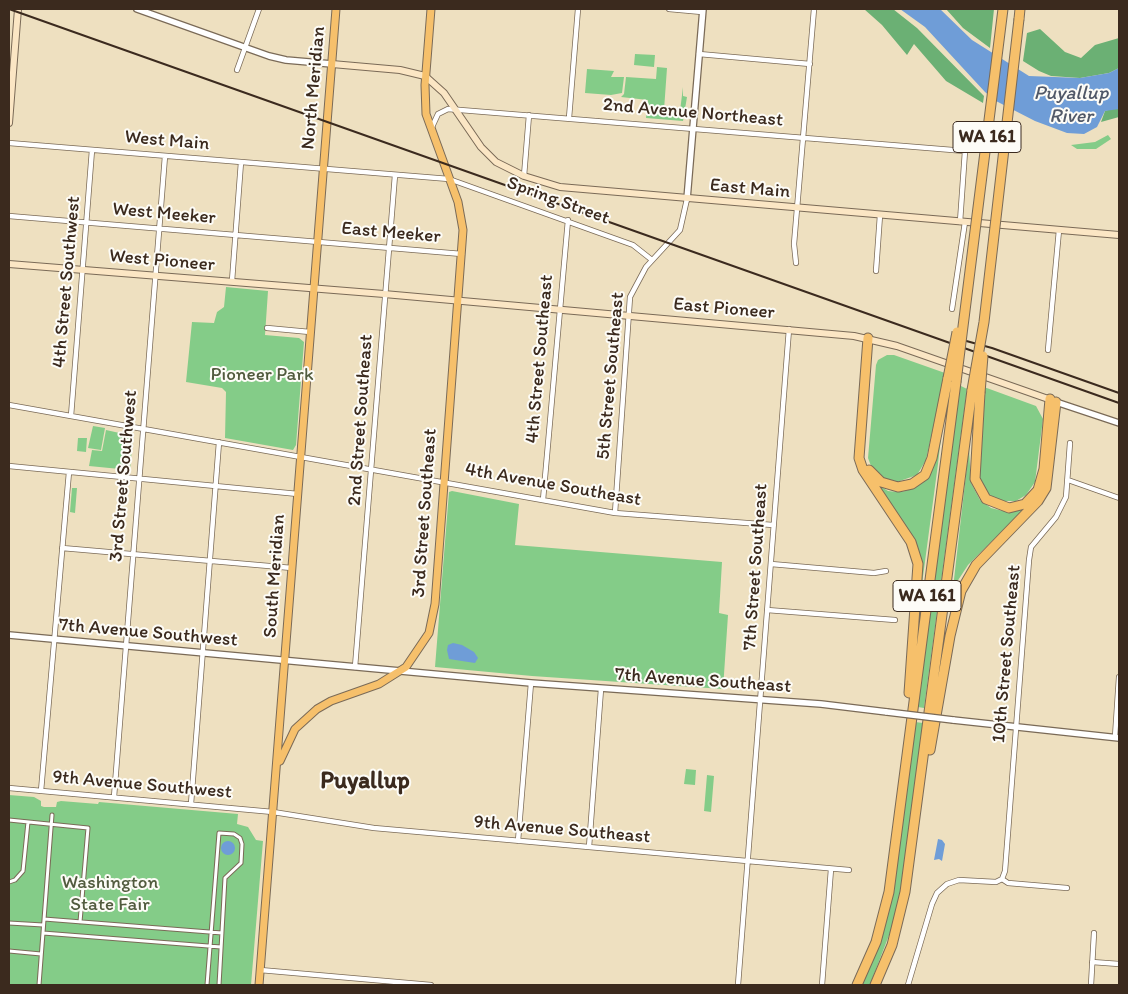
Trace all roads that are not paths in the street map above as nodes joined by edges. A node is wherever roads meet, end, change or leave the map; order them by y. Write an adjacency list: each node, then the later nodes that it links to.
1 (18, 9): 17 (main road)
2 (137, 9): 12 (street)
3 (259, 9): 12 (street)
4 (336, 9): 14 (main road, North Meridian)
5 (431, 9): 18 (main road, 3rd Street Southeast)
6 (578, 9): 21 (street)
7 (669, 9): 11 (street)
8 (814, 9): 15 (street)
9 (1003, 9): 66 (highway, WA 161, bridge)
10 (1020, 9): 67 (highway, WA 161, bridge)
11 (703, 10): 13 (street)
12 (245, 48): 14 (street); 16 (street)
13 (699, 54): 15 (street); 23 (street)
14 (332, 64): 18 (main road); 30 (main road, North Meridian)
15 (810, 64): 25 (street)
16 (237, 70)
17 (11, 71): 22 (main road)
18 (425, 76): 19 (main road, East Main); 24 (main road, 3rd Street Southeast)
19 (456, 109): 20 (street, 2nd Avenue Northeast); 24 (street, 2nd Avenue Northeast); 32 (main road, East Main)
20 (530, 115): 21 (street, 2nd Avenue Northeast); 32 (street)
21 (569, 118): 23 (street, 2nd Avenue Northeast)
22 (9, 123)
23 (693, 128): 25 (street, 2nd Avenue Northeast); 34 (street)
24 (431, 132): 33 (main road, 3rd Street Southeast)
25 (804, 137): 35 (street); 40 (street, 2nd Avenue Northeast)
26 (9, 143): 27 (street, West Main)
27 (92, 150): 28 (street, West Main); 39 (street, 4th Street Southwest)
28 (165, 156): 29 (street, West Main); 41 (street, 3rd Street Southwest)
29 (241, 162): 30 (street, West Main); 43 (street)
30 (323, 169): 31 (street); 45 (main road, South Meridian)
31 (395, 175): 33 (street); 46 (street, 2nd Street Southeast)
32 (524, 176): 34 (main road, East Main)
33 (449, 179): 38 (street, Spring Street); 47 (main road, 3rd Street Southeast)
34 (687, 199): 35 (main road, East Main); 48 (street, 5th Street Southeast)
35 (798, 208): 36 (main road, East Main); 50 (street)
36 (880, 215): 40 (main road, East Main); 52 (street)
37 (9, 216): 39 (street, West Meeker)
38 (568, 220): 48 (street, Spring Street); 58 (street, 4th Street Southeast)
39 (86, 222): 41 (street, West Meeker); 51 (street, 4th Street Southwest)
40 (962, 222): 42 (main road, East Main); 59 (street)
41 (159, 228): 43 (street, West Meeker); 53 (street, 3rd Street Southwest)
42 (1059, 230): 44 (main road, East Main); 65 (street)
43 (235, 234): 45 (street, West Meeker); 54 (street)
44 (1119, 235)
45 (318, 241): 46 (street, East Meeker); 55 (main road, South Meridian)
46 (389, 247): 47 (street, East Meeker); 56 (street, 2nd Street Southeast)
47 (462, 254): 57 (main road, 3rd Street Southeast)
48 (652, 260): 60 (street, 5th Street Southeast)
49 (9, 264): 51 (main road, West Pioneer)
50 (796, 264)
51 (83, 270): 53 (main road, West Pioneer); 70 (street, 4th Street Southwest)
52 (876, 270)
53 (155, 275): 54 (main road, West Pioneer); 72 (street, 3rd Street Southwest)
54 (232, 281): 55 (main road, West Pioneer)
55 (314, 288): 56 (main road, East Pioneer); 63 (main road, South Meridian)
56 (386, 294): 57 (main road, East Pioneer); 77 (street, 2nd Street Southeast)
57 (458, 300): 58 (main road, East Pioneer); 81 (main road, 3rd Street Southeast)
58 (559, 309): 60 (main road, East Pioneer); 85 (street, 4th Street Southeast)
59 (952, 309)
60 (628, 315): 62 (main road, East Pioneer); 86 (street, 5th Street Southeast)
61 (267, 328): 63 (street)
62 (789, 330): 64 (main road, East Pioneer); 87 (street, 7th Street Southeast)
63 (310, 332): 75 (main road, South Meridian)
64 (870, 338): 66 (highway); 68 (main road, East Pioneer); 114 (highway)
65 (1048, 350)
66 (952, 380): 114 (highway, WA 161)
67 (976, 391): 68 (highway); 115 (highway, WA 161)
68 (1053, 400): 71 (street, East Pioneer); 115 (highway)
69 (9, 405): 70 (street, 4th Avenue Southeast)
70 (71, 416): 72 (street, 4th Avenue Southeast)
71 (1119, 423)
72 (143, 429): 73 (street, 4th Avenue Southeast); 79 (street, 3rd Street Southwest)
73 (219, 442): 75 (street, 4th Avenue Southeast); 82 (street)
74 (1070, 443): 80 (street, 10th Street Southeast)
75 (300, 457): 77 (street, 4th Avenue Southeast); 83 (main road, South Meridian)
76 (9, 466): 78 (street)
77 (372, 469): 81 (street, 4th Avenue Southeast); 101 (street, 2nd Street Southeast)
78 (69, 472): 79 (street); 88 (street)
79 (139, 478): 82 (street); 89 (street, 3rd Street Southwest)
80 (1068, 480): 84 (street); 107 (street, 10th Street Southeast)
81 (444, 481): 85 (street, 4th Avenue Southeast); 102 (main road, 3rd Street Southeast)
82 (216, 485): 83 (street); 90 (street)
83 (298, 494): 92 (main road, South Meridian)
84 (1119, 498)
85 (543, 500): 86 (street, 4th Avenue Southeast)
86 (615, 513): 87 (street, 4th Avenue Southeast)
87 (774, 525): 91 (street, 7th Street Southeast)
88 (62, 548): 89 (street); 97 (street)
89 (132, 554): 90 (street); 98 (street, 3rd Street Southwest)
90 (210, 561): 92 (street); 99 (street)
91 (771, 564): 93 (street); 94 (street, 7th Street Southeast)
92 (292, 568): 100 (main road, South Meridian)
93 (886, 571)
94 (767, 610): 95 (street); 106 (street, 7th Street Southeast)
95 (895, 620)
96 (9, 635): 97 (street, 7th Avenue Southwest)
97 (54, 639): 98 (street, 7th Avenue Southwest); 111 (street)
98 (125, 646): 99 (street, 7th Avenue Southwest); 112 (street, 3rd Street Southwest)
99 (202, 653): 100 (street, 7th Avenue Southwest); 113 (street)
100 (285, 661): 101 (street, 7th Avenue Southeast); 109 (main road, South Meridian)
101 (355, 667): 102 (street, 7th Avenue Southeast)
102 (402, 672): 104 (street, 7th Avenue Southeast); 109 (main road, 3rd Street Southeast)
103 (1119, 677): 108 (street)
104 (531, 683): 105 (street, 7th Avenue Southeast); 121 (street)
105 (601, 689): 106 (street, 7th Avenue Southeast); 122 (street)
106 (761, 700): 107 (street, 7th Avenue Southeast, bridge); 123 (street, 7th Street Southeast)
107 (1016, 727): 108 (street, 7th Avenue Southeast); 126 (street, 10th Street Southeast)
108 (1117, 738)
109 (277, 774): 116 (main road, South Meridian)
110 (9, 788): 111 (street, 9th Avenue Southwest)
111 (41, 791): 112 (street, 9th Avenue Southwest)
112 (114, 797): 113 (street, 9th Avenue Southwest)
113 (190, 804): 116 (street, 9th Avenue Southwest)
114 (900, 810): 151 (highway, WA 161)
115 (916, 811): 152 (highway, WA 161)
116 (274, 812): 121 (street, 9th Avenue Southeast); 143 (main road, South Meridian)
117 (52, 815): 120 (street)
118 (9, 820): 119 (street)
119 (28, 822): 120 (street); 127 (street)
120 (51, 825): 129 (street); 131 (street)
121 (518, 841): 122 (street, 9th Avenue Southeast)
122 (589, 847): 123 (street, 9th Avenue Southeast)
123 (749, 862): 124 (street, 9th Avenue Southeast); 149 (street, 7th Street Southeast)
124 (832, 869): 125 (street, 9th Avenue Southeast); 150 (street)
125 (849, 870)
126 (1002, 879): 128 (street); 153 (street)
127 (9, 882)
128 (1067, 888)
129 (44, 919): 131 (street); 132 (street)
130 (9, 922): 132 (street)
131 (80, 922): 133 (street)
132 (44, 925): 135 (street)
133 (211, 932): 134 (street); 134 (street); 137 (street)
134 (222, 933): 138 (street)
135 (43, 934): 137 (street); 140 (street)
136 (1094, 934): 141 (street)
137 (210, 946): 138 (street); 145 (street)
138 (221, 947): 146 (street)
139 (9, 951): 140 (street)
140 (41, 954): 144 (street)
141 (1092, 962): 142 (street); 154 (street)
142 (1119, 964)
143 (260, 970): 147 (main road, South Meridian); 148 (street)
144 (39, 985)
145 (207, 985)
146 (219, 985)
147 (259, 985)
148 (431, 985)
149 (738, 985)
150 (822, 985)
151 (857, 985)
152 (875, 985)
153 (908, 985)
154 (1091, 985)

